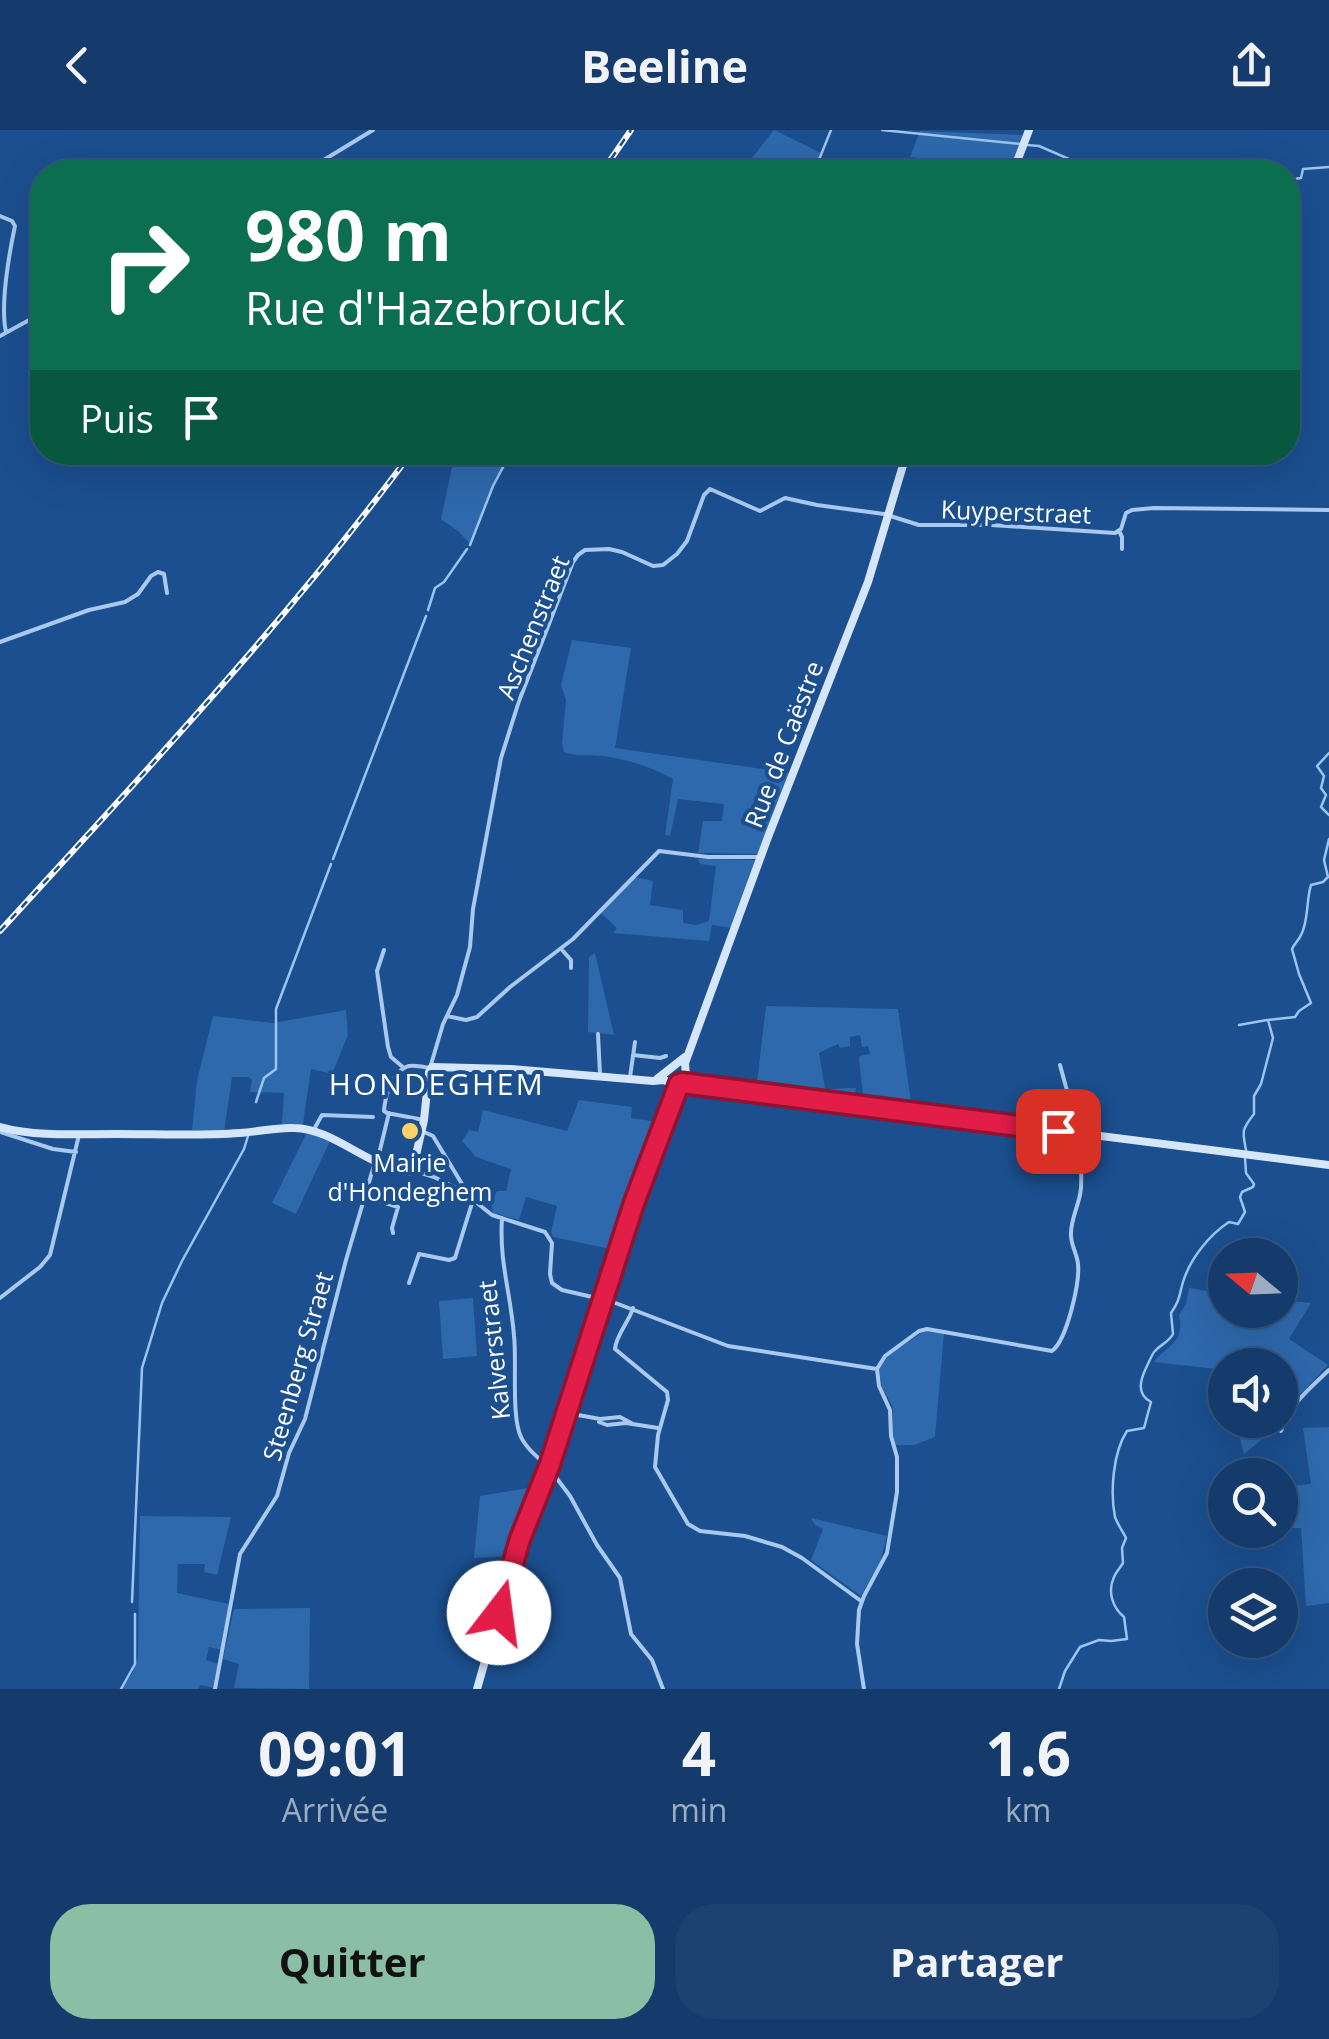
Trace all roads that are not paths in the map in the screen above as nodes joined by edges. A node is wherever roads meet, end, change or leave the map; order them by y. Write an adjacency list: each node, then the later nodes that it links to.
1 (373, 130): 3 (street)
2 (1029, 130): 4 (street)
3 (324, 160)
4 (1018, 160)
5 (0, 216): 7 (street)
6 (30, 319): 7 (street)
7 (3, 334)
8 (903, 465): 10 (street, Rue de Caëstre)
9 (1329, 510): 11 (street, Kuyperstraet)
10 (888, 515): 11 (street, Kuyperstraet); 15 (street, Rue de Caëstre); 19 (street, Aschenstraet)
11 (1119, 532): 12 (street)
12 (1122, 549)
13 (167, 593): 14 (street)
14 (0, 642)
15 (761, 858): 16 (street); 28 (street, Rue de Caëstre)
16 (562, 949): 18 (street); 19 (street)
17 (384, 950): 25 (street)
18 (571, 968)
19 (447, 1016): 26 (street, Aschenstraet)
20 (598, 1034): 27 (street)
21 (635, 1042): 22 (street)
22 (633, 1055): 23 (street); 29 (street)
23 (666, 1056)
24 (1060, 1066): 36 (street)
25 (404, 1068): 26 (street); 30 (street, Steenberg Straet)
26 (430, 1068): 27 (street); 32 (street)
27 (600, 1076): 29 (street)
28 (677, 1077): 29 (street); 36 (street); 48 (street)
29 (630, 1079)
30 (388, 1113): 32 (street); 38 (street, Steenberg Straet)
31 (373, 1117): 34 (street)
32 (422, 1125): 40 (street); 41 (street)
33 (0, 1129): 35 (street); 37 (street)
34 (313, 1131): 35 (street); 38 (street)
35 (79, 1134): 37 (street)
36 (1079, 1134): 39 (street); 50 (street)
37 (76, 1152): 47 (street)
38 (376, 1162): 40 (street); 42 (street, Steenberg Straet)
39 (1329, 1165)
40 (412, 1170): 41 (street)
41 (462, 1191): 43 (street)
42 (365, 1196): 45 (street); 57 (street, Steenberg Straet)
43 (473, 1199): 44 (street); 46 (street)
44 (502, 1218): 48 (street); 55 (street, Kalverstraet)
45 (394, 1233)
46 (409, 1283)
47 (0, 1298)
48 (604, 1301): 49 (street); 53 (street)
49 (633, 1308): 50 (street); 54 (street)
50 (878, 1369): 56 (street)
51 (1329, 1370): 52 (street)
52 (1298, 1402)
53 (567, 1413): 54 (street); 55 (street)
54 (659, 1428): 56 (street)
55 (548, 1469): 58 (street); 59 (street, Kalverstraet)
56 (862, 1601): 60 (street)
57 (215, 1689)
58 (477, 1689)
59 (663, 1689)
60 (864, 1689)

